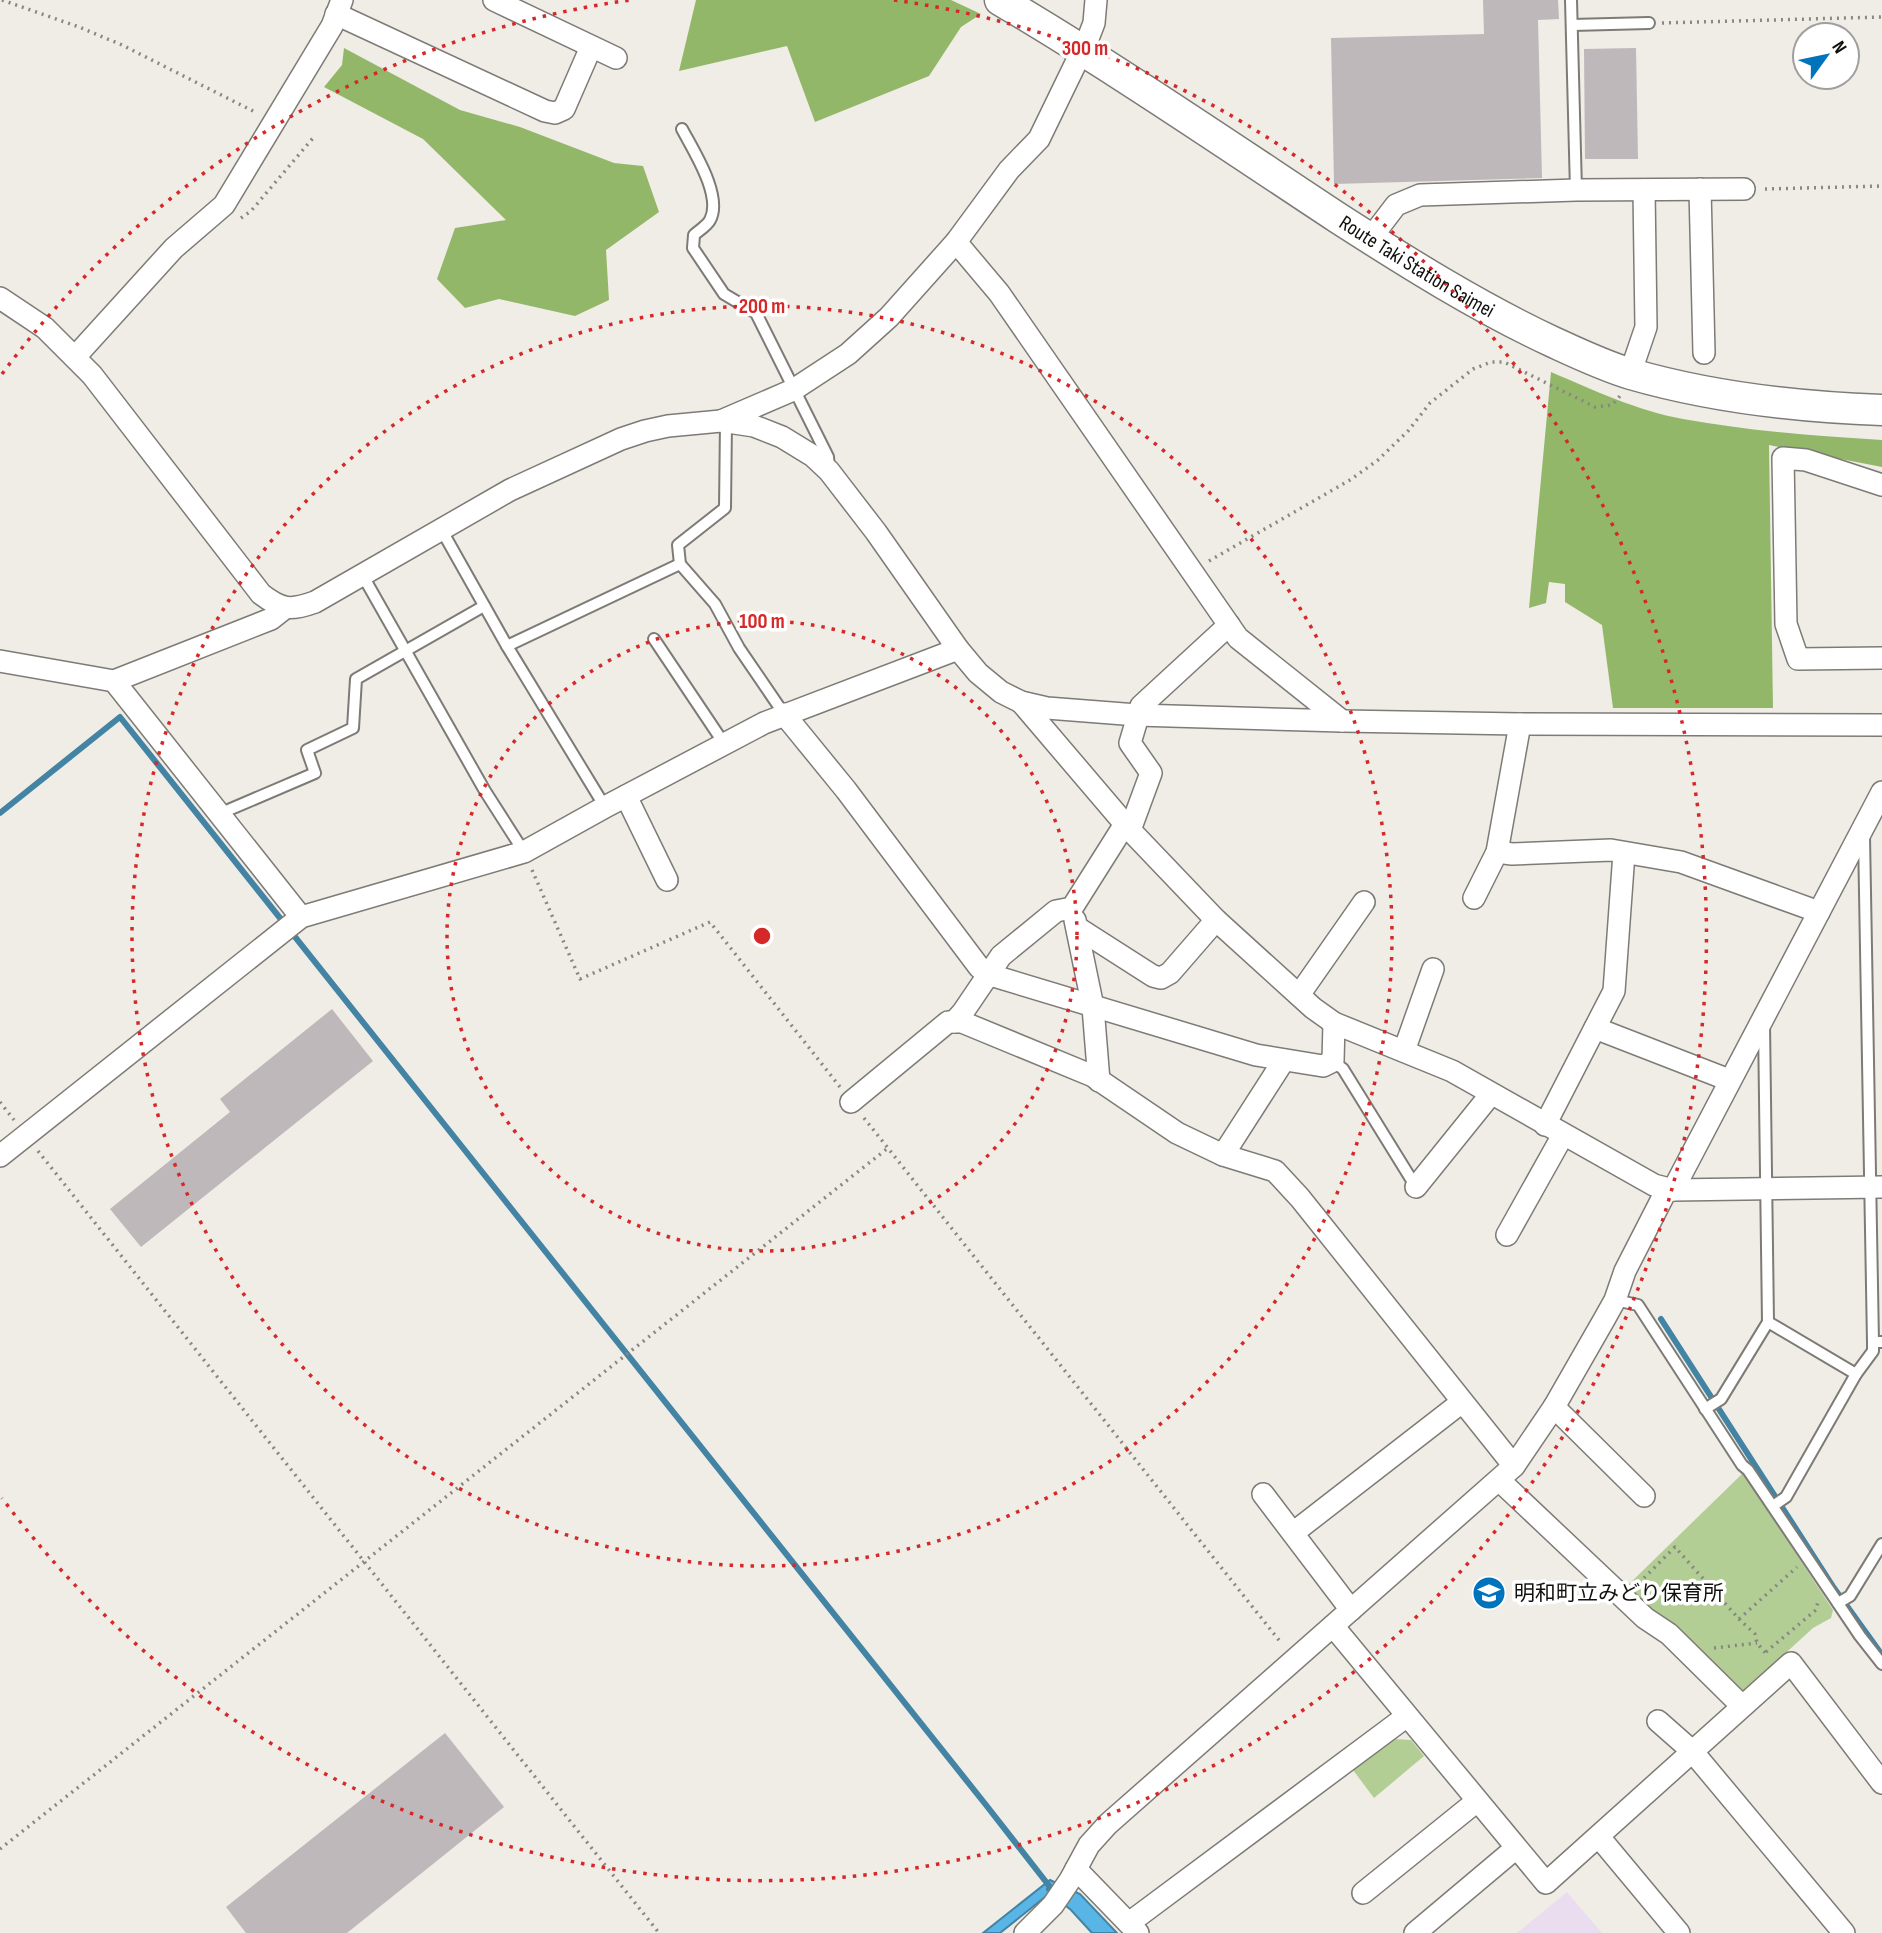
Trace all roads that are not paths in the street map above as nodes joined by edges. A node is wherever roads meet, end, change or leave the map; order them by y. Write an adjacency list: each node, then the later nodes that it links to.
1 (494, 0): 8 (street)
2 (1000, 0): 9 (main road, Route Taki Station Saimei)
3 (1096, 0): 9 (street)
4 (1571, 0): 7 (lane)
5 (339, 7): 8 (street); 20 (street)
6 (1649, 23): 7 (lane)
7 (1572, 25): 14 (lane)
8 (592, 47): 10 (street)
9 (1082, 50): 16 (main road, Route Taki Station Saimei); 17 (street)
10 (616, 58)
11 (682, 128): 22 (lane)
12 (1700, 189): 13 (street); 15 (street); 19 (street)
13 (1744, 189)
14 (1576, 190): 15 (street); 16 (street)
15 (1644, 190): 21 (street)
16 (1370, 239): 21 (main road, Route Taki Station Saimei)
17 (956, 242): 22 (street); 32 (street)
18 (0, 298): 20 (street)
19 (1704, 353)
20 (75, 357): 31 (street)
21 (1630, 374): 23 (main road, Route Taki Station Saimei)
22 (793, 390): 24 (street); 25 (lane)
23 (1882, 410)
24 (724, 422): 25 (street); 27 (street); 28 (lane)
25 (829, 471): 35 (street)
26 (1882, 485): 37 (street)
27 (441, 529): 29 (street); 30 (lane)
28 (680, 564): 34 (lane); 41 (lane)
29 (363, 576): 31 (street); 36 (lane)
30 (484, 606): 34 (lane); 36 (lane)
31 (285, 608): 39 (street)
32 (1229, 625): 42 (street); 43 (street)
33 (654, 639): 46 (lane)
34 (506, 646): 49 (lane)
35 (958, 649): 40 (street); 41 (street)
36 (407, 652): 50 (lane); 53 (lane)
37 (1882, 658)
38 (0, 661): 39 (street)
39 (114, 681): 50 (street)
40 (1021, 702): 42 (street); 52 (street)
41 (784, 714): 46 (street); 64 (street)
42 (1137, 715): 43 (street); 52 (street)
43 (1342, 721): 44 (street)
44 (1520, 724): 45 (street); 54 (street)
45 (1882, 725)
46 (725, 745): 48 (street)
47 (1882, 792): 51 (street)
48 (626, 796): 49 (street); 56 (street)
49 (605, 807): 53 (street)
50 (219, 814): 60 (street)
51 (1864, 826): 59 (street); 82 (lane)
52 (1128, 827): 61 (street); 62 (street)
53 (524, 852): 60 (street)
54 (1497, 852): 55 (street); 57 (street)
55 (1624, 853): 59 (street); 70 (street)
56 (667, 880)
57 (1474, 898)
58 (1364, 902): 65 (street)
59 (1818, 912): 67 (street)
60 (300, 918): 80 (street)
61 (1075, 918): 62 (street); 64 (street); 66 (street)
62 (1216, 920): 65 (street)
63 (1433, 969): 71 (street)
64 (986, 974): 66 (street); 68 (street)
65 (1299, 995): 69 (street)
66 (1093, 1007): 72 (street); 75 (street)
67 (1764, 1014): 74 (street); 84 (lane)
68 (954, 1022): 75 (street); 77 (street)
69 (1334, 1023): 71 (street); 73 (street)
70 (1595, 1028): 74 (street); 78 (street)
71 (1404, 1051): 76 (street)
72 (1284, 1060): 73 (street); 79 (street)
73 (1333, 1061): 81 (lane)
74 (1729, 1080): 83 (street)
75 (1099, 1081): 79 (street)
76 (1491, 1094): 78 (street); 81 (street)
77 (852, 1102)
78 (1554, 1130): 83 (street); 85 (street)
79 (1223, 1155): 90 (street)
80 (0, 1156)
81 (1416, 1187)
82 (1876, 1187): 84 (street); 88 (lane)
83 (1670, 1189): 84 (street); 86 (street)
84 (1766, 1190): 87 (lane)
85 (1507, 1235)
86 (1615, 1300): 91 (street); 92 (lane)
87 (1768, 1322): 89 (lane); 92 (lane)
88 (1878, 1342): 89 (lane)
89 (1856, 1374): 96 (lane)
90 (1462, 1402): 93 (street); 97 (street)
91 (1554, 1407): 93 (street); 95 (street)
92 (1705, 1409): 96 (lane)
93 (1507, 1473): 100 (street); 103 (street)
94 (1262, 1494): 97 (street)
95 (1644, 1496)
96 (1773, 1506): 99 (lane)
97 (1293, 1533): 100 (street)
98 (1882, 1544): 99 (lane)
99 (1838, 1603): 102 (lane)
100 (1351, 1610): 101 (street)
101 (1333, 1626): 104 (street); 111 (street)
102 (1882, 1664)
103 (1742, 1706): 106 (street); 107 (street)
104 (1407, 1716): 108 (street); 113 (street)
105 (1658, 1721): 106 (street)
106 (1692, 1751): 109 (street); 117 (street)
107 (1882, 1783)
108 (1476, 1801): 110 (street); 112 (street)
109 (1599, 1837): 110 (street); 116 (street)
110 (1516, 1848): 115 (street)
111 (1073, 1874): 113 (street); 114 (street)
112 (1363, 1893)
113 (1133, 1928)
114 (1025, 1933)
115 (1415, 1933)
116 (1679, 1933)
117 (1844, 1933)

